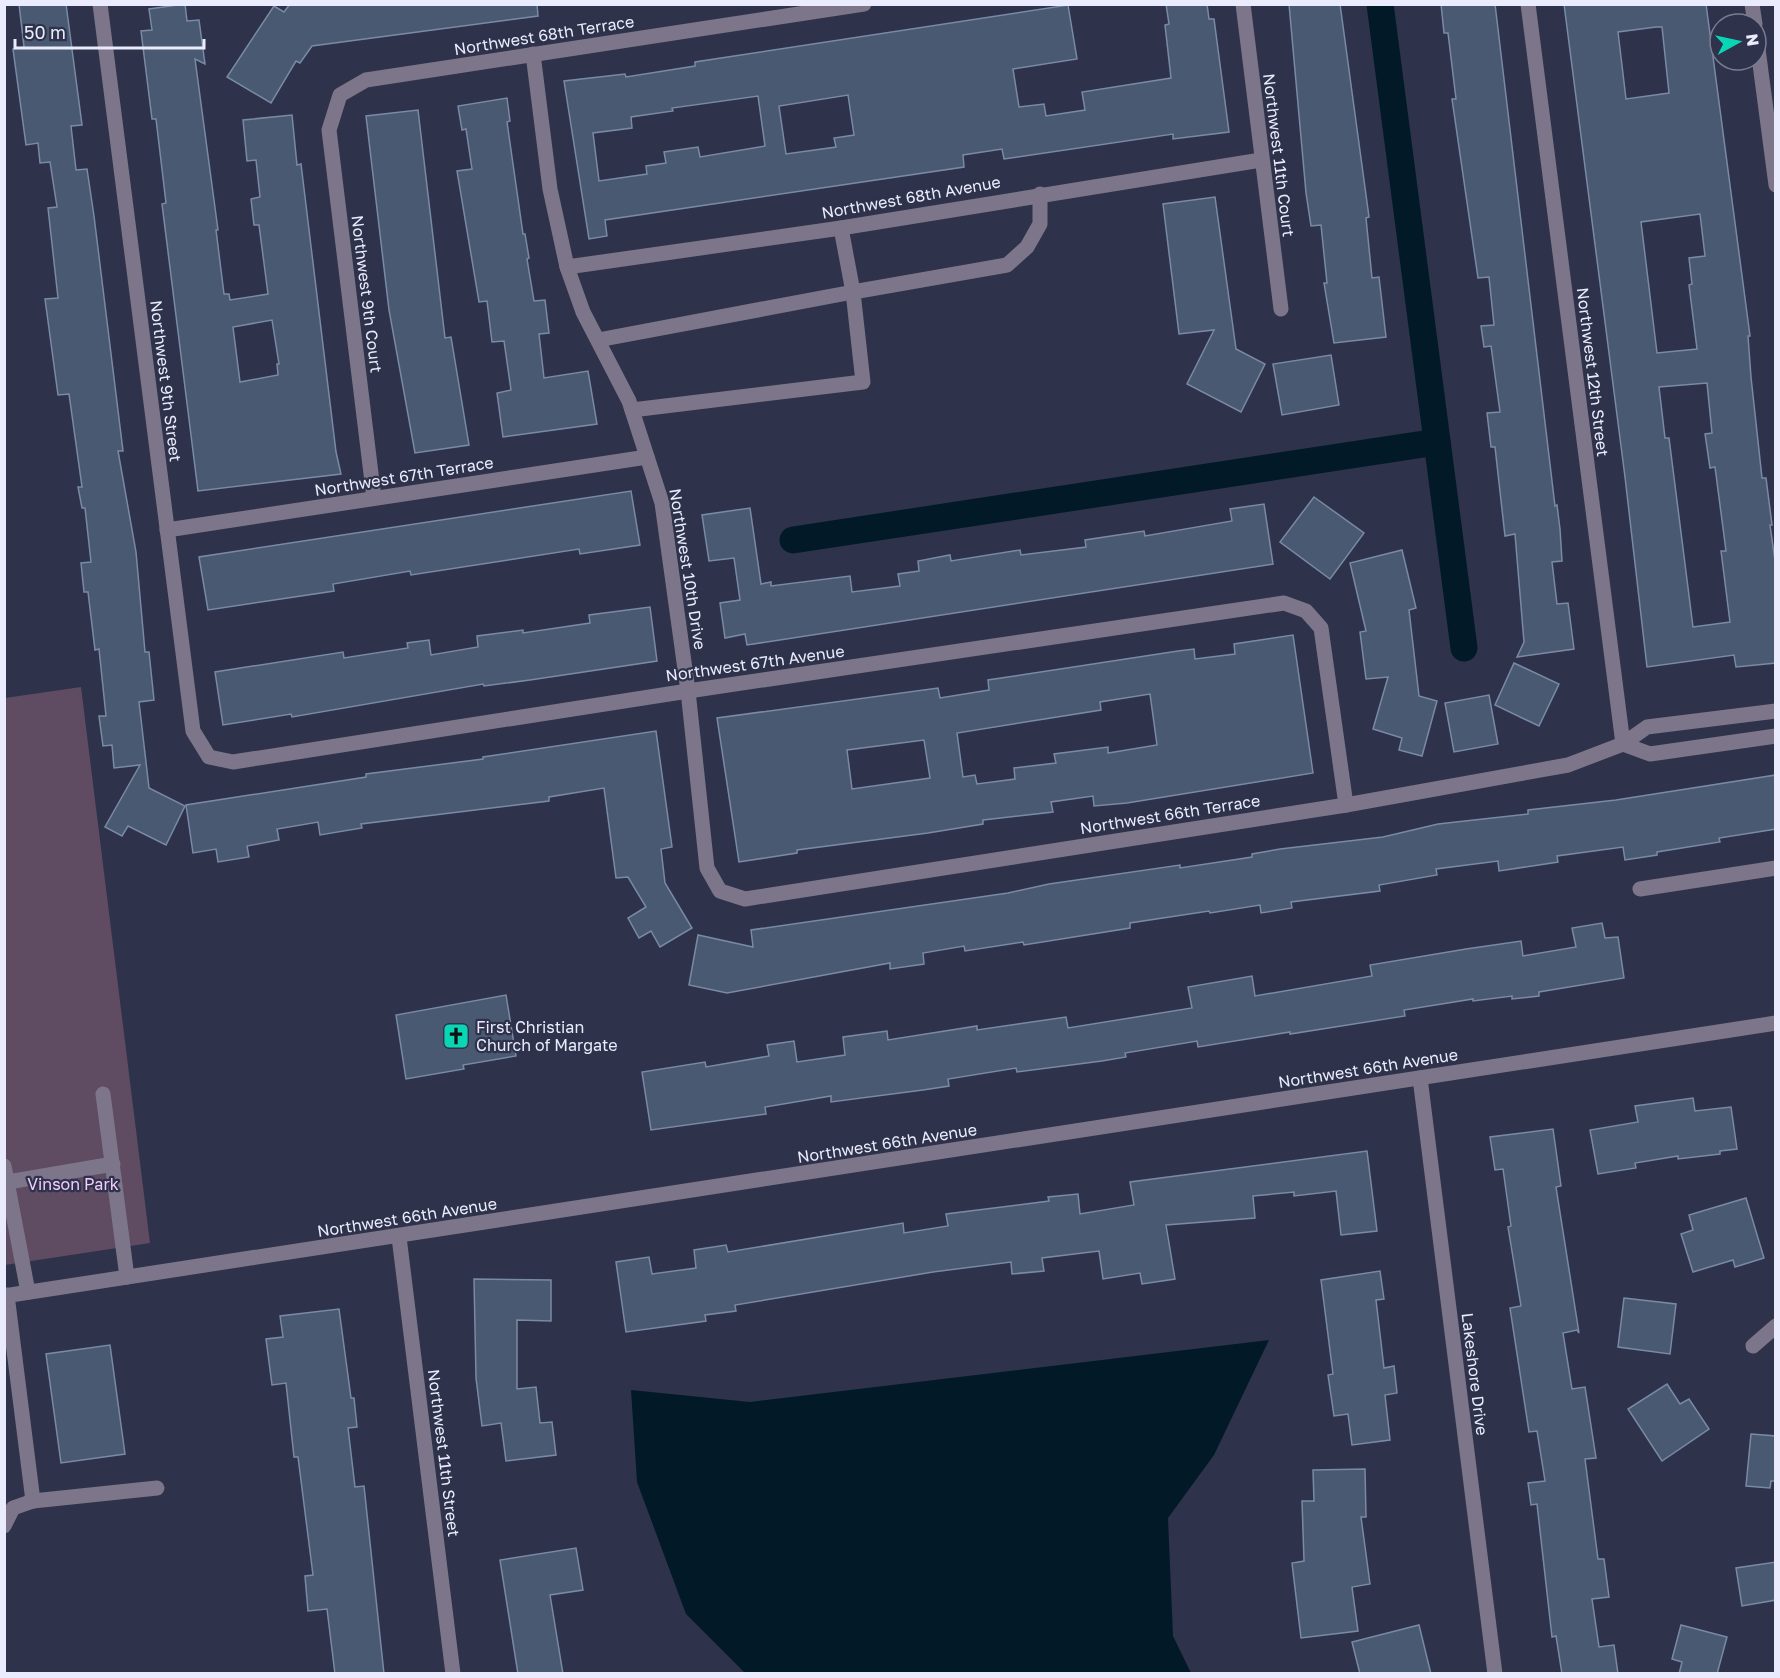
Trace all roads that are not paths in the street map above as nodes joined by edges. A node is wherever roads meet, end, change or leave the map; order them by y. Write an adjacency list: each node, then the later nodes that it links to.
1 (99, 4): 19 (street, Northwest 9th Street)
2 (864, 4): 5 (street, Northwest 68th Terrace)
3 (1242, 4): 8 (street, Northwest 11th Court)
4 (1528, 4): 23 (street, Northwest 12th Street)
5 (532, 54): 7 (street, Northwest 68th Terrace); 12 (street, Northwest 10th Drive)
6 (1761, 72): 9 (street)
7 (340, 95): 18 (street, Northwest 9th Court)
8 (1261, 160): 10 (street, Northwest 68th Avenue); 14 (street, Northwest 11th Court)
9 (1776, 185)
10 (1040, 194): 11 (street, Northwest 68th Avenue); 13 (street)
11 (841, 228): 12 (street, Northwest 68th Avenue); 13 (street)
12 (567, 267): 15 (street, Northwest 10th Drive)
13 (853, 292): 15 (street); 16 (street)
14 (1281, 309)
15 (598, 340): 16 (street, Northwest 10th Drive)
16 (632, 410): 17 (street, Northwest 10th Drive)
17 (647, 457): 18 (street, Northwest 67th Terrace); 20 (street, Northwest 10th Drive)
18 (374, 498): 19 (street, Northwest 67th Terrace)
19 (167, 530): 24 (street, Northwest 9th Street)
20 (688, 691): 24 (street, Northwest 67th Avenue); 25 (street, Northwest 67th Avenue); 28 (street, Northwest 10th Drive)
21 (1776, 711): 23 (street, Northwest 66th Terrace)
22 (1776, 736): 23 (street)
23 (1623, 744): 25 (street, Northwest 66th Terrace)
24 (209, 757)
25 (1346, 805): 28 (street, Northwest 66th Terrace)
26 (1776, 868): 27 (street)
27 (1640, 889)
28 (720, 891)
29 (1776, 1023): 30 (street, Northwest 66th Avenue)
30 (1420, 1078): 35 (street, Northwest 66th Avenue); 45 (street, Lakeshore Drive)
31 (103, 1094): 32 (street)
32 (113, 1164): 34 (street); 36 (street)
33 (4, 1166): 34 (street)
34 (8, 1182): 37 (street)
35 (399, 1237): 36 (street, Northwest 66th Avenue); 44 (street, Northwest 11th Street)
36 (127, 1277): 37 (street, Northwest 66th Avenue)
37 (28, 1292): 38 (street, Northwest 66th Avenue)
38 (6, 1296): 42 (street)
39 (1776, 1326): 40 (street)
40 (1753, 1346)
41 (157, 1488): 42 (street)
42 (33, 1500): 43 (street)
43 (4, 1526)
44 (453, 1674)
45 (1495, 1674)

